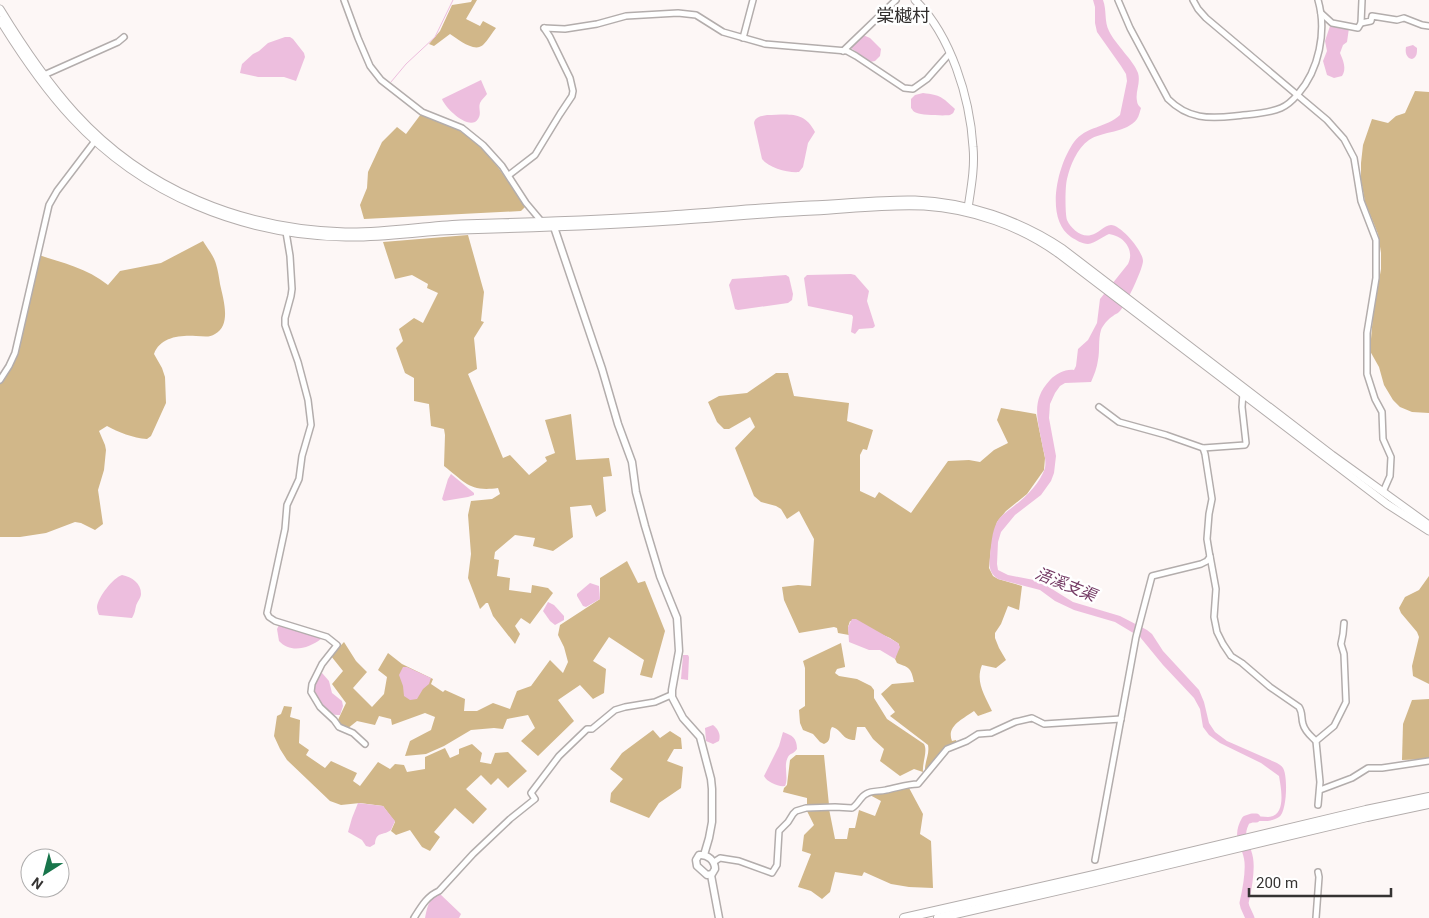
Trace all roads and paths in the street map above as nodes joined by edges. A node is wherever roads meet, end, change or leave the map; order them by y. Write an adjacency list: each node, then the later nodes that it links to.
1 (753, 0): 15 (street)
2 (896, 0): 16 (street)
3 (915, 0): 17 (main road)
4 (1118, 0): 19 (street)
5 (1193, 0): 19 (street)
6 (1318, 0): 10 (street)
7 (1362, 0): 12 (street)
8 (347, 1): 21 (street)
9 (0, 9): 18 (main road)
10 (1321, 13): 12 (street); 19 (street)
11 (0, 20): 20 (main road)
12 (1361, 23): 13 (street)
13 (1429, 26)
14 (124, 37): 18 (street)
15 (743, 38): 16 (street); 21 (street)
16 (842, 51): 17 (street)
17 (950, 53): 22 (main road)
18 (44, 75): 23 (main road)
19 (1298, 95): 32 (street)
20 (96, 141): 25 (main road); 28 (street)
21 (509, 175): 23 (street)
22 (968, 208): 23 (main road); 26 (main road)
23 (542, 222)
24 (554, 227): 25 (main road); 26 (main road); 37 (street)
25 (286, 232): 40 (street)
26 (1101, 282): 27 (main road)
27 (1131, 304): 29 (main road); 32 (main road)
28 (0, 380)
29 (1243, 394): 31 (street); 34 (main road)
30 (1099, 407): 31 (street)
31 (1203, 448): 35 (street)
32 (1383, 492): 33 (main road)
33 (1429, 525)
34 (1429, 531)
35 (1210, 556): 38 (street); 39 (street)
36 (1344, 624): 39 (street)
37 (671, 696): 48 (street); 53 (street)
38 (1121, 719): 49 (street); 50 (street)
39 (1316, 741): 42 (street)
40 (365, 744)
41 (1429, 761): 42 (street)
42 (1320, 790): 45 (street)
43 (1429, 797): 46 (main road)
44 (1429, 804): 46 (main road)
45 (1318, 805)
46 (1256, 840): 47 (main road)
47 (1229, 846): 55 (main road); 56 (main road)
48 (704, 855): 50 (street); 52 (street)
49 (1095, 860)
50 (714, 862): 52 (street)
51 (1318, 872): 57 (street)
52 (710, 875): 54 (street)
53 (414, 918)
54 (719, 918)
55 (904, 918)
56 (938, 918)
57 (1316, 918)

